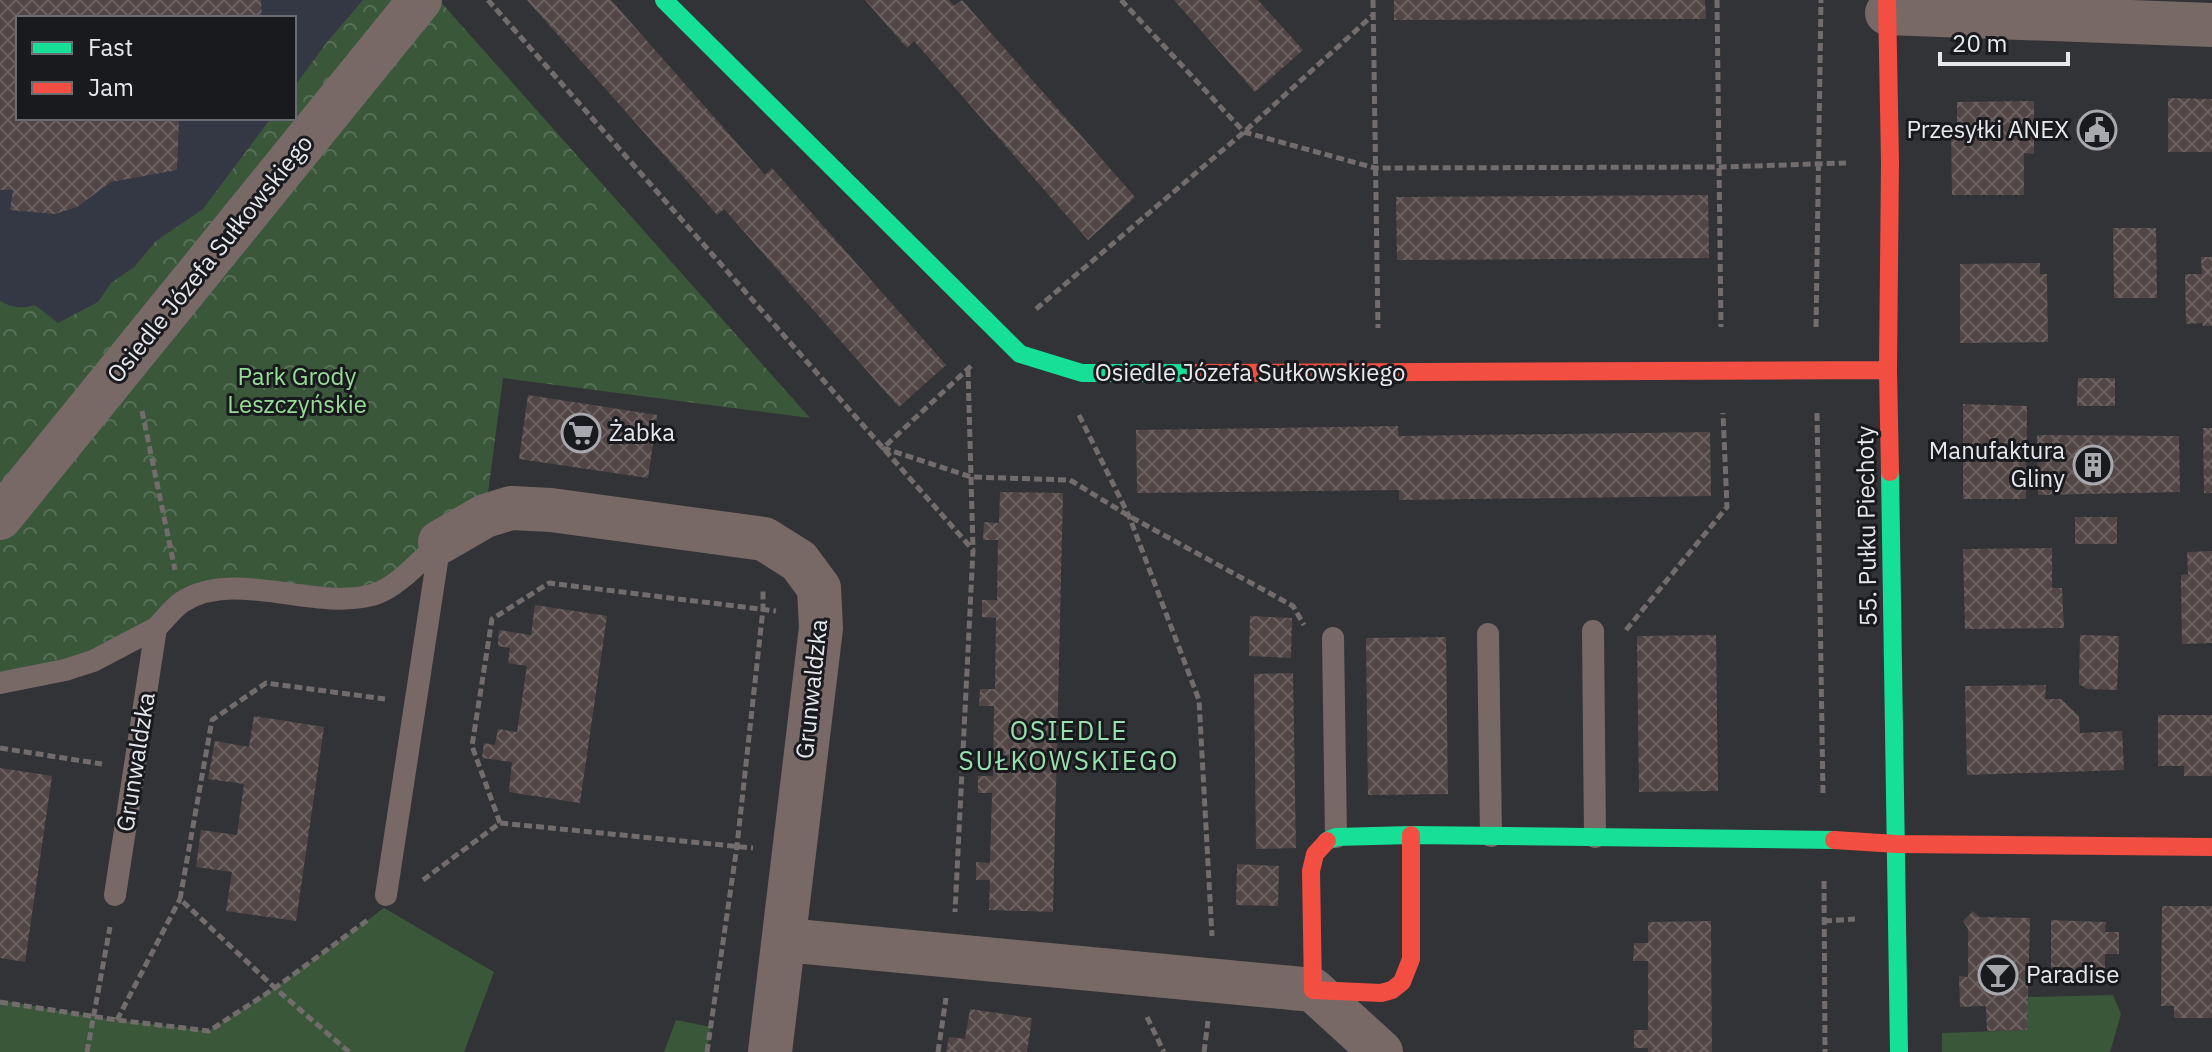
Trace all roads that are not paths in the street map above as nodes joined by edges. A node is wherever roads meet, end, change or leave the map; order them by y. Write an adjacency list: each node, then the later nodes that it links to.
1 (420, 0): 6 (street, Osiedle Józefa Sułkowskiego)
2 (664, 0): 5 (street, Osiedle Józefa Sułkowskiego)
3 (1887, 6): 4 (street); 5 (street, 55. Pułku Piechoty)
4 (2212, 25)
5 (1888, 370): 17 (street, 55. Pułku Piechoty)
6 (0, 518)
7 (440, 542): 8 (lane, Grunwaldzka); 20 (lane); 21 (street, Grunwaldzka)
8 (156, 628): 12 (lane, Grunwaldzka); 19 (lane, Grunwaldzka)
9 (1593, 631): 16 (lane)
10 (1488, 634): 14 (lane)
11 (1333, 638): 15 (lane)
12 (0, 683)
13 (1411, 835): 14 (street); 15 (street); 22 (street)
14 (1491, 836): 16 (street)
15 (1336, 837): 22 (street)
16 (1595, 837): 17 (street)
17 (1897, 844): 18 (street); 25 (street, 55. Pułku Piechoty)
18 (2212, 847)
19 (115, 895)
20 (386, 895)
21 (785, 940): 22 (street); 23 (street, Grunwaldzka)
22 (1313, 990): 24 (street)
23 (770, 1052)
24 (1381, 1052)
25 (1899, 1052)

